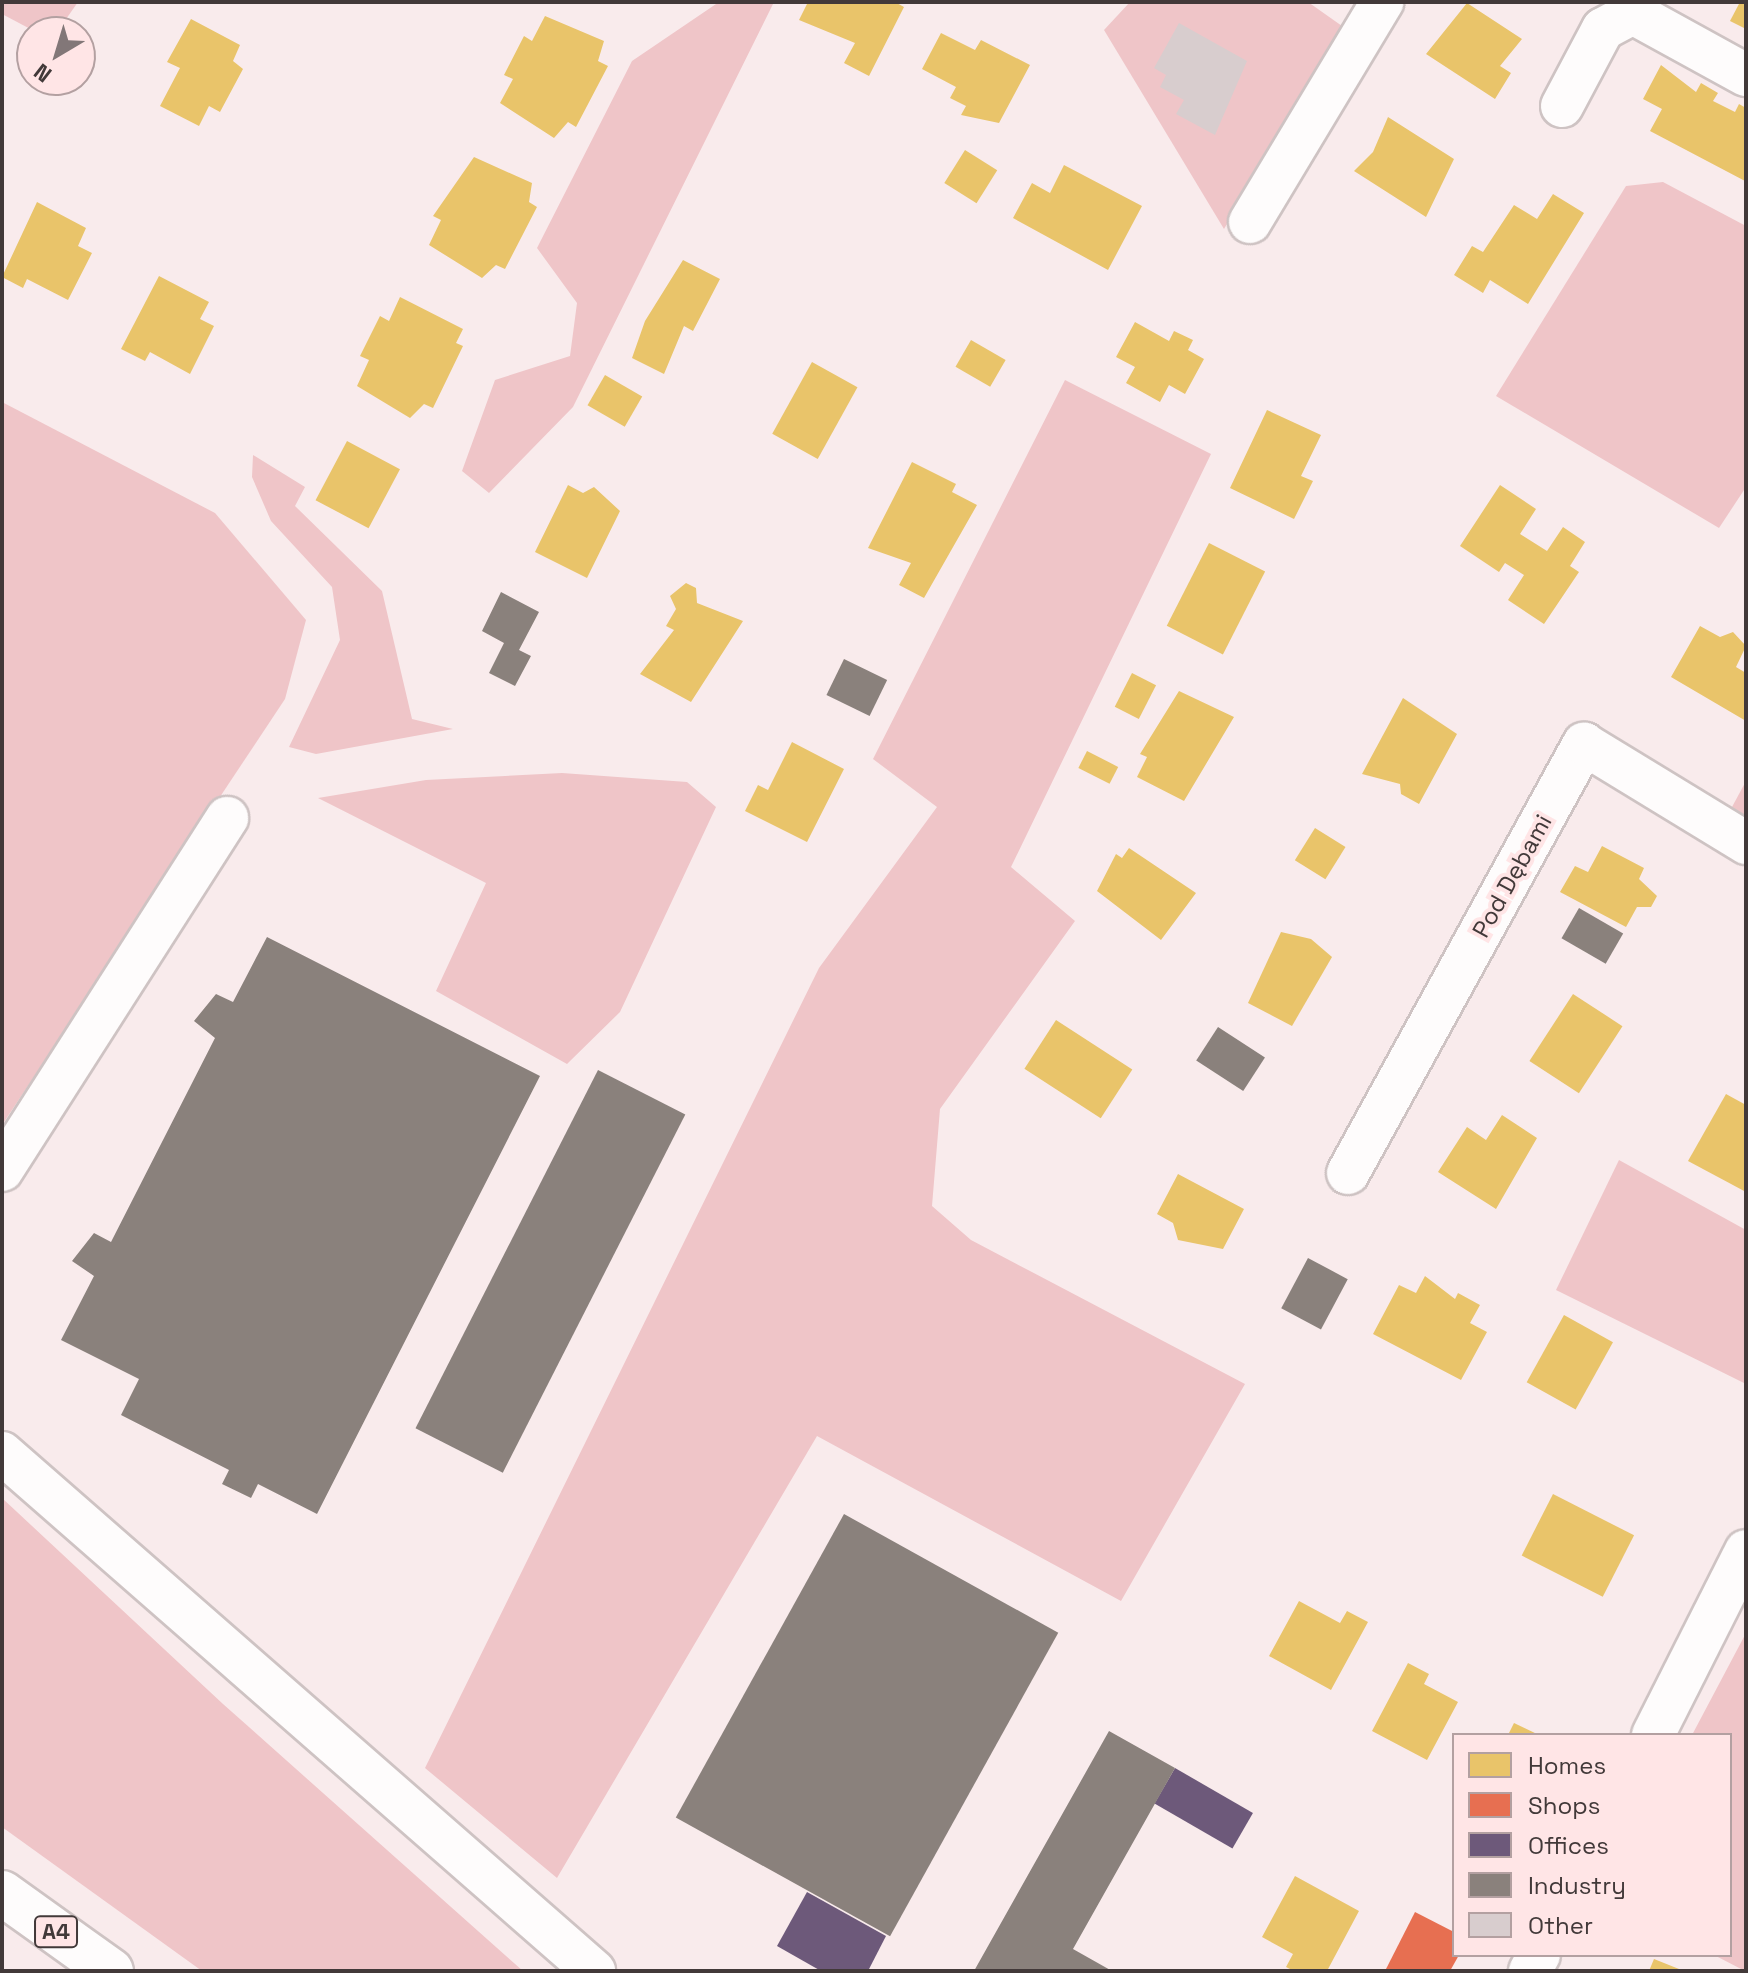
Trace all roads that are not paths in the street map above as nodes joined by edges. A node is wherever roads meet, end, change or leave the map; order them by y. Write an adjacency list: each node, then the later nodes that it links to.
1 (1382, 2): 4 (street)
2 (1746, 75): 3 (street)
3 (1562, 106)
4 (1250, 222)
5 (227, 818): 7 (street)
6 (1746, 843): 8 (street, Pod Dębami)
7 (2, 1170)
8 (1348, 1173)
9 (2, 1453): 14 (street)
10 (1746, 1551): 11 (street)
11 (1654, 1733)
12 (2, 1893): 13 (highway, A4)
13 (111, 1971)
14 (594, 1971)

